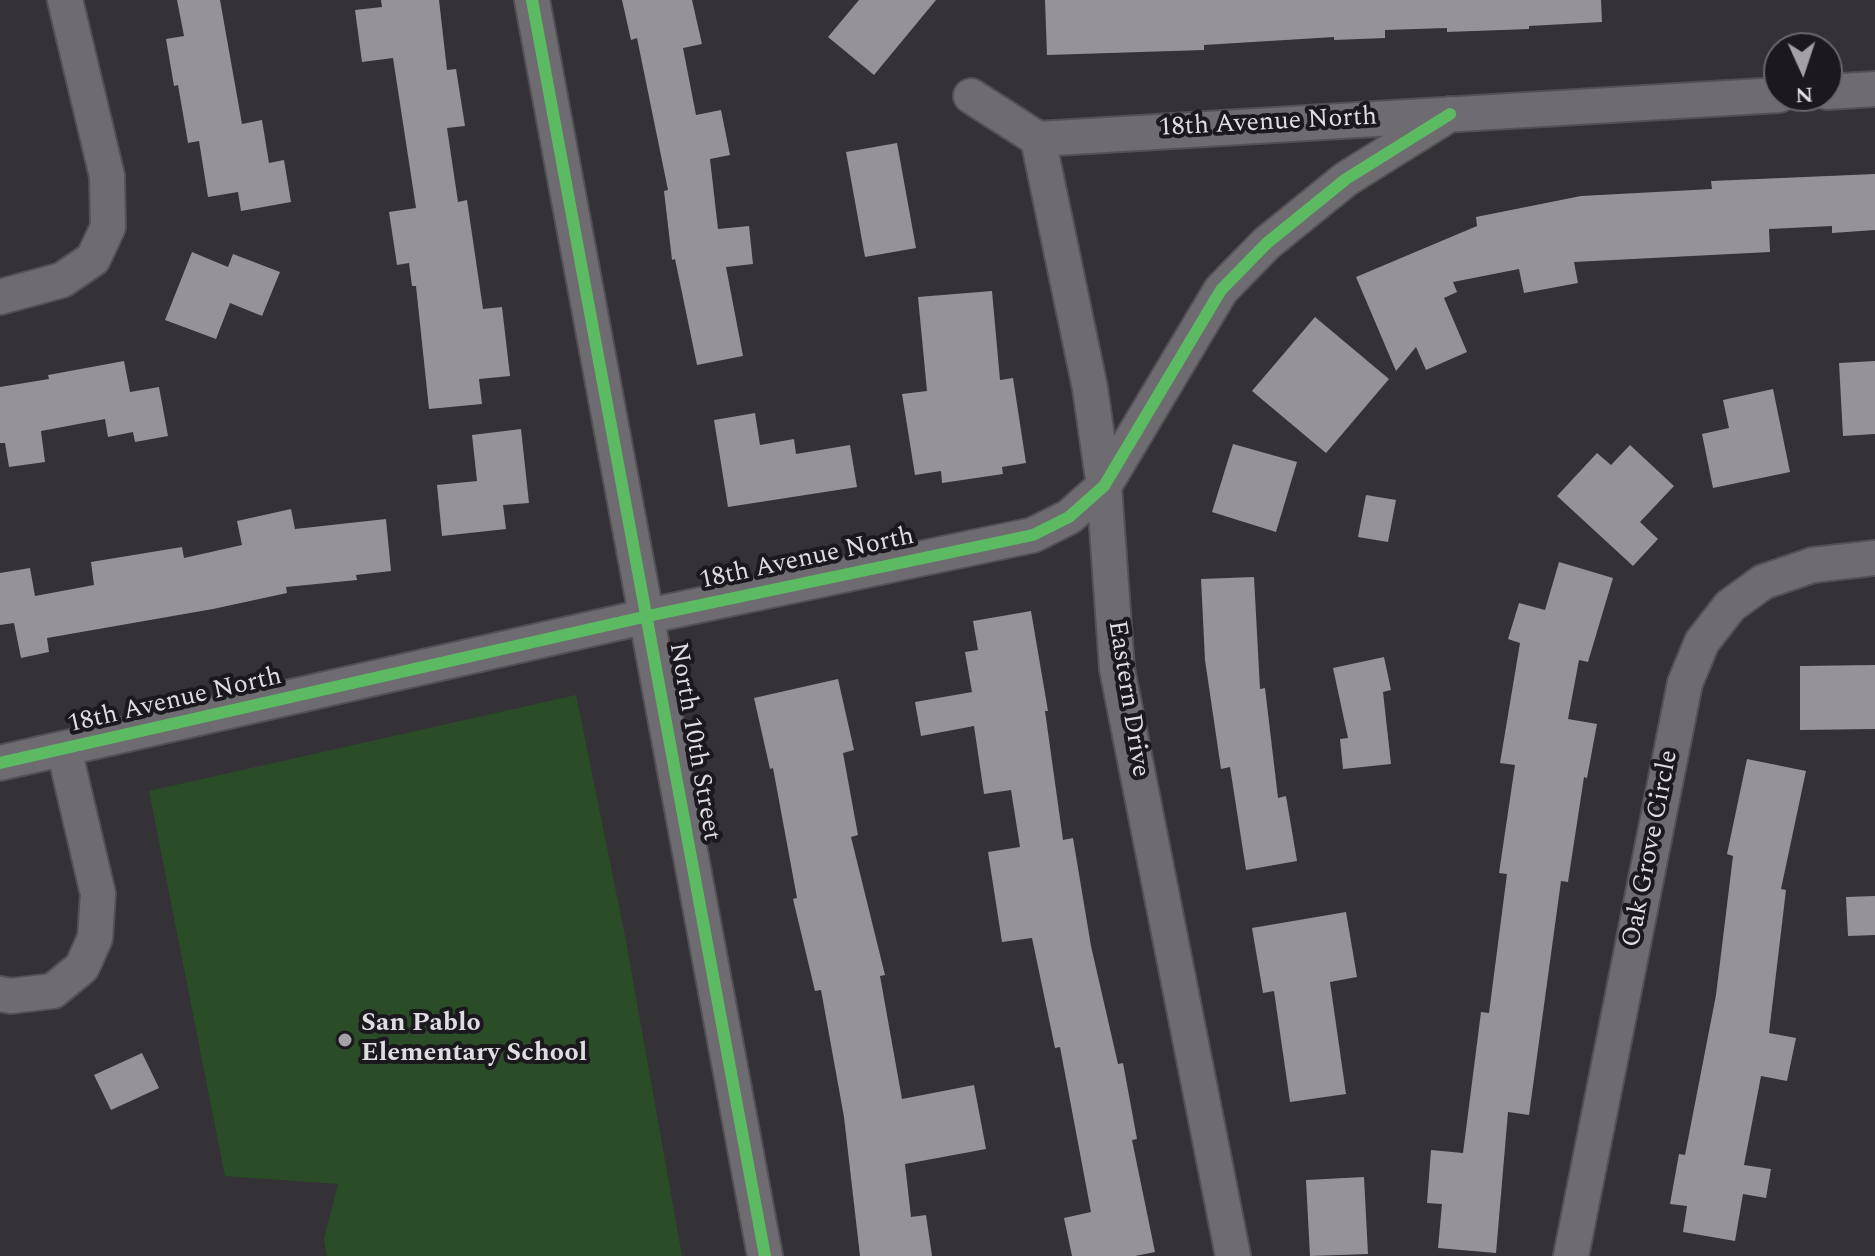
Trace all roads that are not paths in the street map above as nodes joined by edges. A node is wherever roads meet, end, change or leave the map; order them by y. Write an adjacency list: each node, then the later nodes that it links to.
1 (65, 0): 9 (street)
2 (532, 0): 12 (street, North 10th Street)
3 (1875, 89): 4 (street)
4 (1843, 91)
5 (971, 96): 8 (street)
6 (1763, 96): 7 (street, 18th Avenue North)
7 (1450, 114): 8 (street, 18th Avenue North); 10 (street, 18th Avenue North)
8 (1038, 139): 10 (street, Eastern Drive)
9 (0, 297)
10 (1104, 486): 12 (street, 18th Avenue North); 17 (street, Eastern Drive)
11 (1875, 558): 18 (street, Oak Grove Circle)
12 (648, 616): 13 (street, 18th Avenue North); 16 (street, North 10th Street)
13 (64, 749): 14 (street, 18th Avenue North); 15 (street)
14 (0, 763)
15 (0, 994)
16 (765, 1256)
17 (1233, 1256)
18 (1571, 1256)

